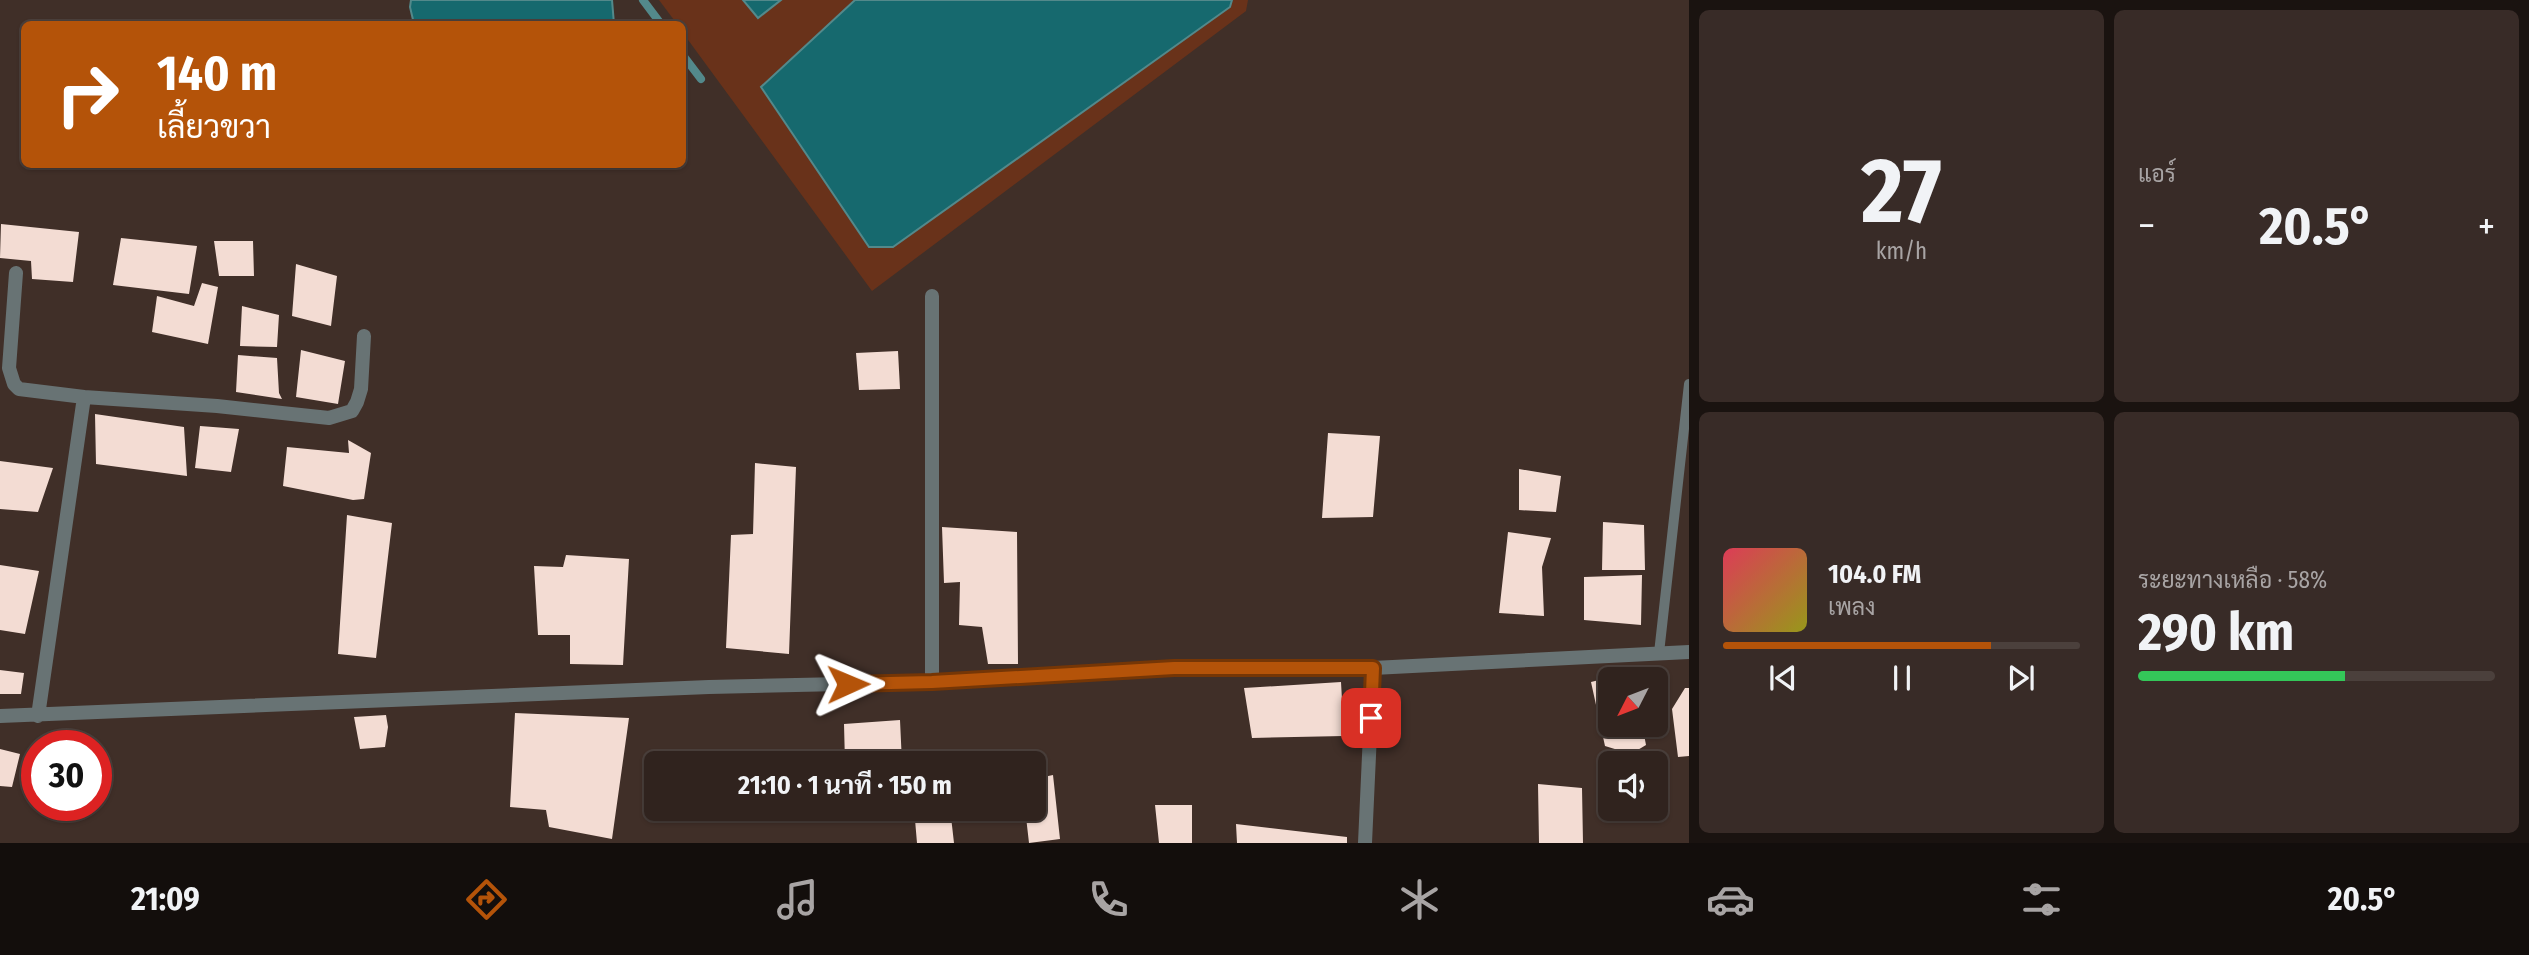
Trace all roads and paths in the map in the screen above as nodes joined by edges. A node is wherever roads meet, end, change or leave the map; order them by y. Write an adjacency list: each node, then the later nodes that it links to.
1 (16, 273): 5 (street)
2 (932, 296): 9 (street)
3 (364, 336): 5 (street)
4 (1689, 384): 7 (lane)
5 (84, 397): 11 (street)
6 (1689, 652): 7 (street)
7 (1659, 653): 8 (street)
8 (1373, 668): 9 (street); 12 (street)
9 (932, 682): 11 (street)
10 (0, 716): 11 (street)
11 (38, 716)
12 (1366, 843)

